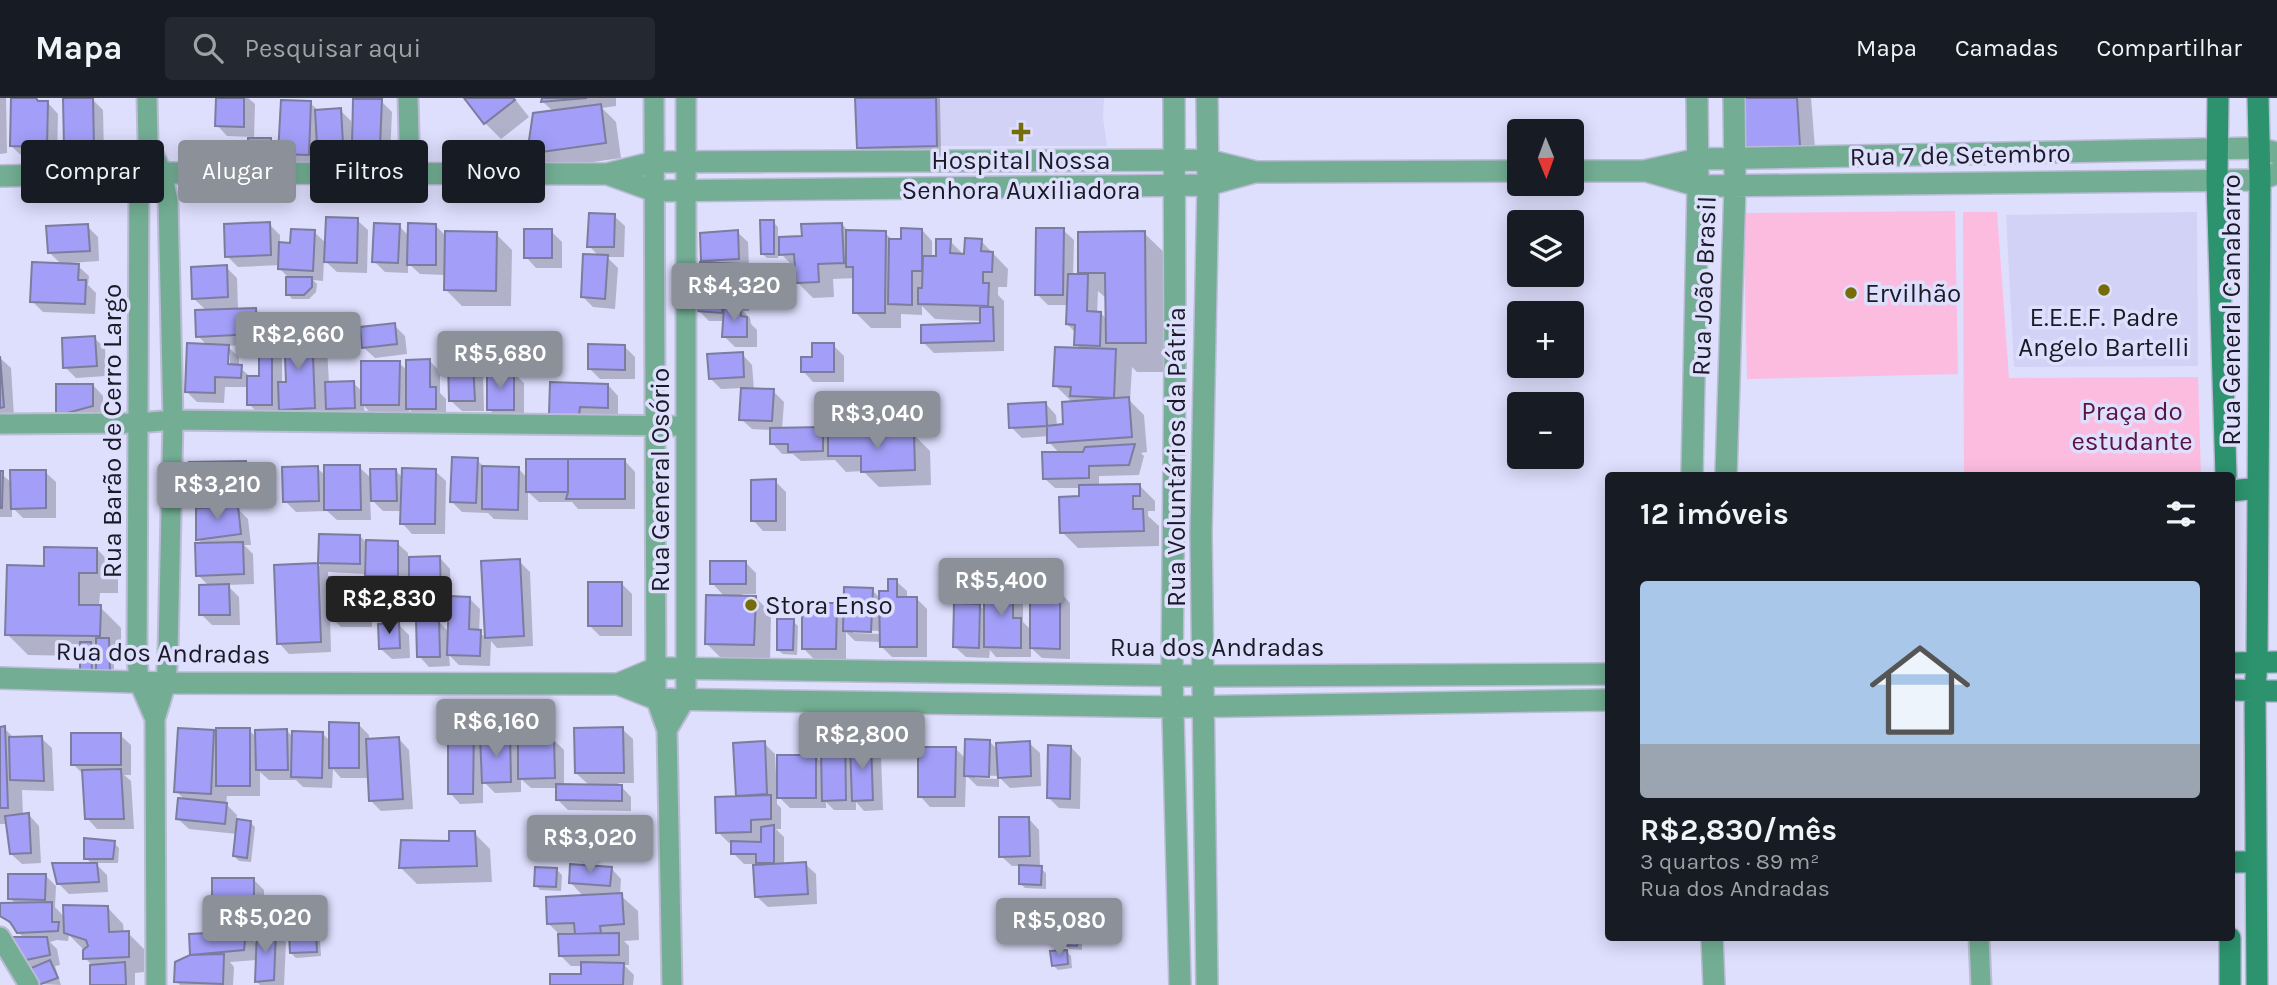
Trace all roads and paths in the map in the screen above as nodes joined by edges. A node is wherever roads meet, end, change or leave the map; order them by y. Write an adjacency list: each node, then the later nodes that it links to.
1 (147, 98): 11 (street, Rua Barão de Cerro Largo)
2 (408, 98): 12 (street)
3 (654, 98): 21 (street, Rua General Osório)
4 (686, 98): 22 (street, Rua General Osório)
5 (1174, 98): 18 (street, Rua Voluntários da Pátria)
6 (1207, 98): 19 (street, Rua Voluntários da Pátria)
7 (1697, 98): 17 (street, Rua João Brasil)
8 (1734, 98): 16 (street, Rua João Brasil)
9 (2218, 98): 13 (main road, Rua General Canabarro)
10 (2258, 98): 14 (main road, Rua General Canabarro)
11 (148, 140)
12 (409, 140)
13 (2217, 149): 14 (street, Rua 7 de Setembro); 15 (street, Rua 7 de Setembro); 34 (main road, Rua General Canabarro)
14 (2267, 150): 33 (main road, Rua General Canabarro)
15 (2032, 152): 16 (street, Rua 7 de Setembro); 36 (street)
16 (1735, 158): 17 (street, Rua 7 de Setembro); 40 (street, Rua João Brasil)
17 (1698, 159): 25 (street, Rua 7 de Setembro); 39 (street, Rua João Brasil)
18 (1174, 160): 19 (street); 20 (street); 37 (street, Rua Voluntários da Pátria)
19 (1207, 160): 26 (street); 38 (street, Rua Voluntários da Pátria)
20 (958, 161): 22 (street); 41 (street)
21 (654, 162): 22 (street); 30 (street); 42 (street, Rua General Osório)
22 (686, 162): 43 (street, Rua General Osório)
23 (1507, 171): 26 (street)
24 (1584, 171): 25 (street, Rua 7 de Setembro)
25 (1644, 171): 39 (street, Rua 7 de Setembro)
26 (1256, 172): 38 (street)
27 (164, 173): 28 (street)
28 (310, 174)
29 (428, 174): 30 (street)
30 (607, 174): 42 (street)
31 (0, 176): 32 (street)
32 (21, 176)
33 (2268, 176): 34 (street, Rua 7 de Setembro); 55 (main road, Rua General Canabarro)
34 (2217, 181): 36 (street, Rua 7 de Setembro); 54 (main road, Rua General Canabarro)
35 (164, 182): 47 (street, Rua Barão de Cerro Largo)
36 (2035, 183): 40 (street, Rua 7 de Setembro)
37 (1173, 185): 38 (street); 41 (street); 45 (street, Rua Voluntários da Pátria)
38 (1208, 185): 46 (street, Rua Voluntários da Pátria)
39 (1698, 186): 40 (street, Rua 7 de Setembro); 52 (street, Rua João Brasil)
40 (1735, 186): 53 (street, Rua João Brasil)
41 (957, 188): 43 (street)
42 (654, 191): 43 (street); 50 (street, Rua General Osório)
43 (687, 191): 51 (street, Rua General Osório)
44 (139, 203): 48 (street, Rua Barão de Cerro Largo)
45 (1175, 361): 46 (street); 57 (street, Rua Voluntários da Pátria)
46 (1204, 361): 58 (street, Rua Voluntários da Pátria)
47 (173, 420): 48 (street); 50 (street); 71 (street, Rua Barão de Cerro Largo)
48 (138, 423): 49 (street); 70 (street, Rua Barão de Cerro Largo)
49 (0, 424)
50 (657, 425): 51 (street); 61 (street, Rua General Osório)
51 (686, 426): 62 (street, Rua General Osório)
52 (1692, 472)
53 (1726, 472)
54 (2226, 472)
55 (2258, 488): 56 (main road); 59 (main road, Rua General Canabarro)
56 (2235, 491)
57 (1174, 508): 58 (street); 66 (street, Rua Voluntários da Pátria)
58 (1202, 509): 68 (street, Rua Voluntários da Pátria)
59 (2267, 662): 60 (main road); 74 (main road, Rua General Canabarro)
60 (2235, 663)
61 (656, 668): 62 (street, Rua dos Andradas); 72 (street, Rua dos Andradas); 77 (street, Rua General Osório)
62 (686, 669): 63 (street, Rua dos Andradas); 76 (street, Rua General Osório)
63 (842, 671): 66 (street, Rua dos Andradas); 79 (street)
64 (1523, 674): 65 (street, Rua dos Andradas); 67 (street, Rua dos Andradas); 80 (street)
65 (1605, 674)
66 (1172, 675): 68 (street, Rua dos Andradas); 82 (street, Rua Voluntários da Pátria)
67 (1349, 675): 68 (street, Rua dos Andradas); 81 (street)
68 (1204, 676): 83 (street, Rua Voluntários da Pátria)
69 (0, 678): 70 (street, Rua dos Andradas)
70 (139, 682): 71 (street, Rua dos Andradas); 84 (street, Rua Barão de Cerro Largo)
71 (166, 683): 72 (street, Rua dos Andradas); 84 (street, Rua Barão de Cerro Largo)
72 (618, 684): 77 (street, Rua dos Andradas)
73 (2235, 690): 74 (main road)
74 (2255, 691): 75 (main road); 89 (main road, Rua General Canabarro)
75 (2277, 691)
76 (686, 698): 77 (street, Rua dos Andradas); 79 (street, Rua dos Andradas); 85 (street)
77 (656, 699): 85 (street, Rua General Osório)
78 (1605, 700): 80 (street, Rua dos Andradas)
79 (843, 701): 82 (street, Rua dos Andradas)
80 (1524, 702): 81 (street, Rua dos Andradas)
81 (1352, 704): 83 (street, Rua dos Andradas)
82 (1173, 707): 83 (street, Rua dos Andradas); 87 (street, Rua Voluntários da Pátria)
83 (1202, 707): 86 (street, Rua Voluntários da Pátria)
84 (155, 719): 95 (street, Rua Barão de Cerro Largo)
85 (667, 730): 96 (street, Rua General Osório)
86 (1205, 828): 87 (street); 98 (street, Rua Voluntários da Pátria)
87 (1176, 830): 97 (street, Rua Voluntários da Pátria)
88 (2235, 862): 89 (main road)
89 (2256, 862): 102 (main road, Rua General Canabarro)
90 (0, 937): 94 (street)
91 (1712, 941): 99 (street)
92 (1979, 941): 100 (street)
93 (2230, 941): 101 (main road)
94 (29, 985)
95 (156, 985)
96 (672, 985)
97 (1180, 985)
98 (1207, 985)
99 (1714, 985)
100 (1981, 985)
101 (2230, 985)
102 (2257, 985)

